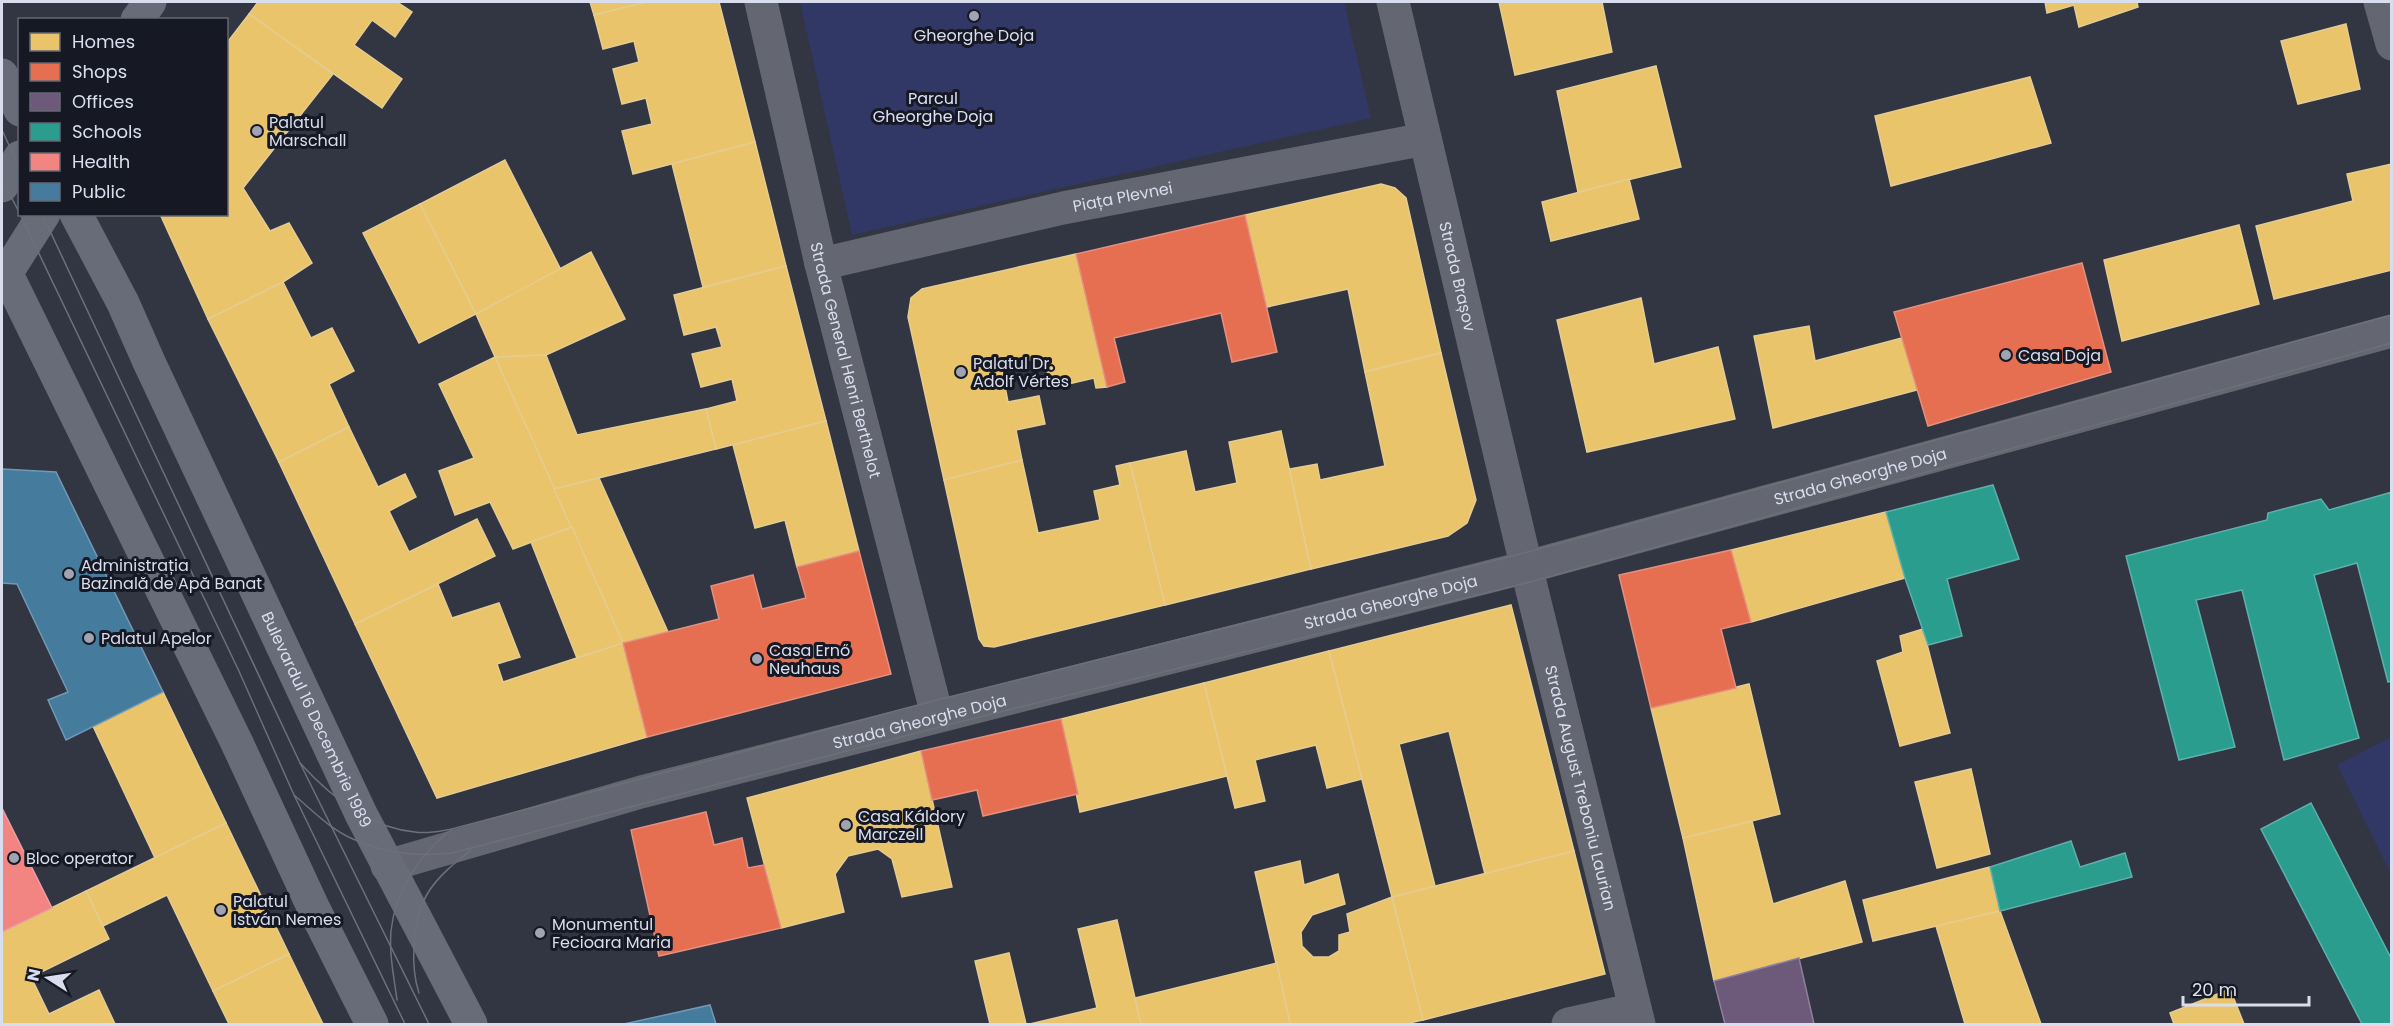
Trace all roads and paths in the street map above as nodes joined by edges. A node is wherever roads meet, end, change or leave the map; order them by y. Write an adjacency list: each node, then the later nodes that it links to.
1 (150, 2): 5 (main road)
2 (761, 2): 14 (street, Strada General Henri Berthelot)
3 (1393, 2): 9 (street, Strada Brașov)
4 (2380, 2): 6 (street)
5 (138, 18)
6 (2391, 44)
7 (2, 75): 8 (main road)
8 (18, 106)
9 (1425, 139): 14 (street, Piața Plevnei); 17 (street, Strada Brașov)
10 (18, 160): 11 (main road)
11 (2, 186)
12 (43, 216): 15 (main road)
13 (77, 216): 19 (main road, Bulevardul 16 Decembrie 1989)
14 (821, 264): 18 (street, Strada General Henri Berthelot)
15 (3, 273): 21 (main road)
16 (2391, 331): 17 (street, Strada Gheorghe Doja)
17 (1525, 560): 18 (street, Strada Gheorghe Doja); 20 (street, Strada August Treboniu Laurian)
18 (937, 715): 19 (street, Strada Gheorghe Doja)
19 (387, 866): 22 (main road, Bulevardul 16 Decembrie 1989)
20 (1637, 1017): 23 (street)
21 (372, 1024)
22 (471, 1024)
23 (1568, 1024)

